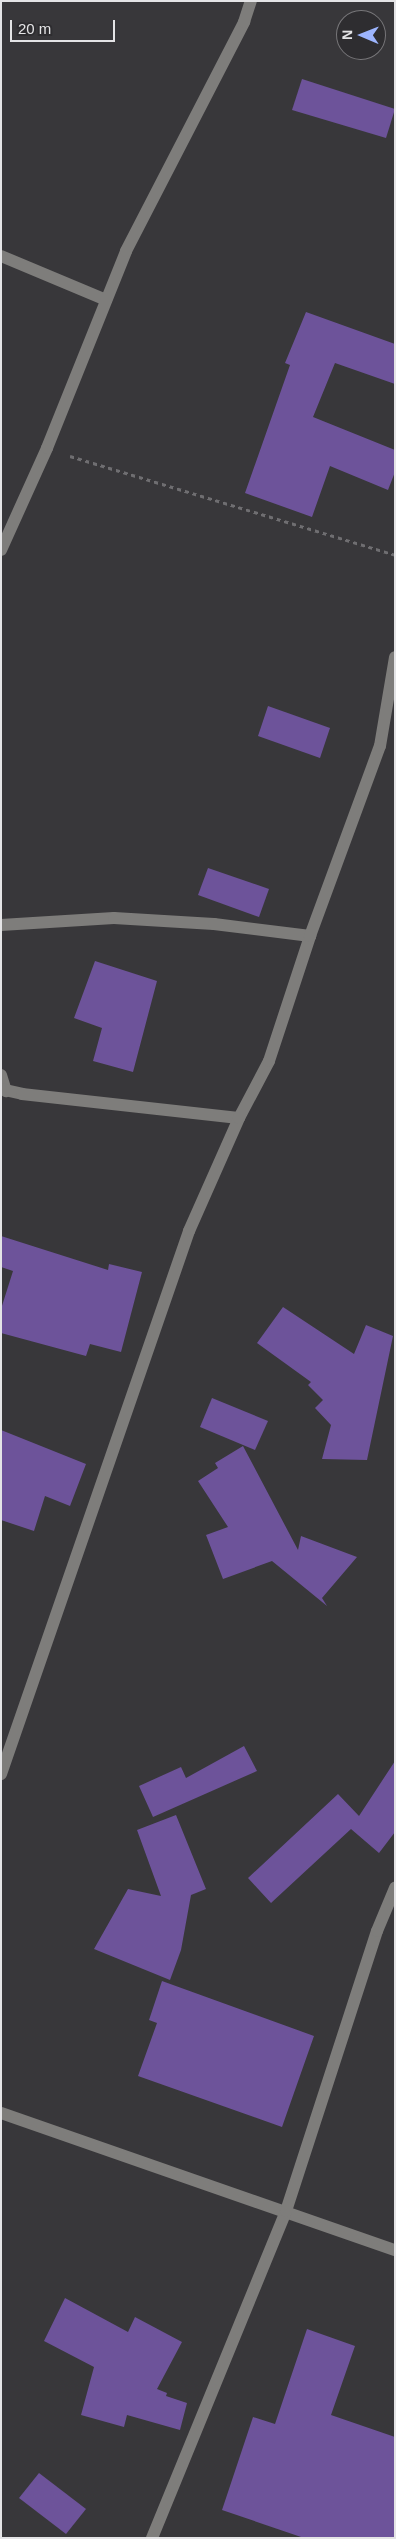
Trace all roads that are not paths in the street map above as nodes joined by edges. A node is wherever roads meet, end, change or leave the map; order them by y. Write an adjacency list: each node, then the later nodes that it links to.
1 (251, 1): 3 (street)
2 (1, 256): 3 (street)
3 (106, 300): 4 (street)
4 (1, 550)
5 (395, 658): 7 (street)
6 (1, 925): 7 (street)
7 (310, 936): 10 (street)
8 (1, 1075): 9 (street)
9 (4, 1090): 10 (street)
10 (239, 1118): 11 (street)
11 (1, 1774)
12 (395, 1888): 14 (street)
13 (1, 2113): 14 (street)
14 (286, 2212): 15 (street); 16 (street)
15 (395, 2250)
16 (152, 2538)

